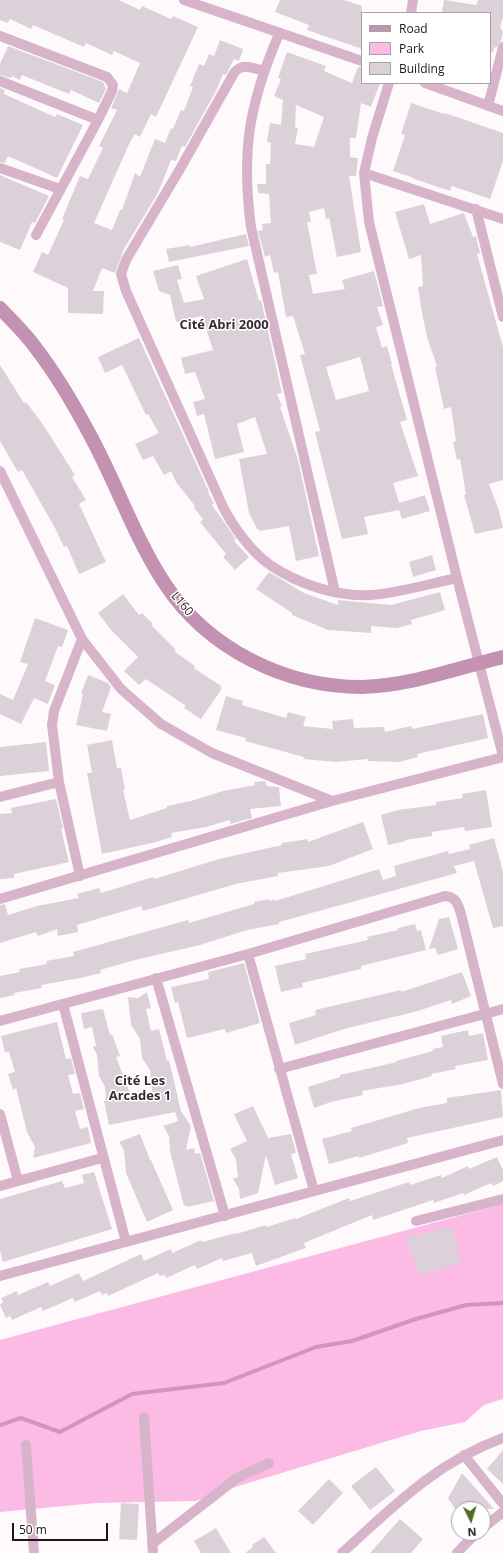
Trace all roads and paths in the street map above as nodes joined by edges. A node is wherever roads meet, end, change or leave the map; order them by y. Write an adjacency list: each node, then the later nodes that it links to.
1 (184, 0): 4 (street)
2 (413, 0): 3 (street)
3 (411, 12)
4 (279, 34): 7 (street); 8 (street)
5 (0, 36): 14 (street)
6 (503, 47): 12 (street)
7 (361, 61)
8 (264, 71): 25 (street); 25 (street)
9 (0, 81): 14 (street)
10 (390, 84): 16 (street)
11 (428, 84): 12 (street)
12 (488, 106): 13 (street)
13 (503, 110)
14 (98, 120): 17 (street)
15 (0, 168): 17 (street)
16 (364, 173): 18 (street); 24 (street)
17 (60, 190): 20 (street)
18 (476, 209): 19 (street); 22 (street)
19 (503, 218)
20 (36, 235)
21 (0, 308): 28 (street, L160)
22 (503, 317)
23 (1, 478): 26 (street)
24 (457, 578): 25 (street); 28 (street)
25 (335, 592)
26 (82, 639): 30 (street); 32 (street)
27 (503, 657): 28 (street, L160)
28 (478, 663): 29 (street)
29 (503, 756): 32 (street)
30 (59, 782): 31 (street); 33 (street)
31 (0, 797)
32 (332, 802): 33 (street)
33 (80, 876): 34 (street)
34 (0, 898)
35 (248, 954): 36 (street); 39 (street); 41 (street)
36 (156, 978): 37 (street); 50 (street)
37 (63, 1004): 40 (street); 45 (street)
38 (503, 1009): 39 (street)
39 (486, 1014): 41 (street); 42 (street)
40 (0, 1021)
41 (279, 1069): 48 (street)
42 (503, 1084)
43 (0, 1114): 46 (street)
44 (503, 1140): 48 (street)
45 (102, 1158): 46 (street); 52 (street)
46 (18, 1181): 47 (street)
47 (0, 1186)
48 (314, 1191): 50 (street)
49 (503, 1199): 51 (street)
50 (225, 1216): 52 (street)
51 (416, 1221)
52 (126, 1242): 53 (street)
53 (0, 1276)
54 (144, 1417): 63 (street)
55 (503, 1438): 57 (street)
56 (26, 1445): 64 (street)
57 (464, 1454): 59 (street); 65 (street)
58 (269, 1463): 63 (street)
59 (503, 1504)
60 (503, 1512): 61 (street)
61 (491, 1522)
62 (468, 1541): 66 (street)
63 (153, 1548)
64 (34, 1553)
65 (342, 1553)
66 (457, 1553)

